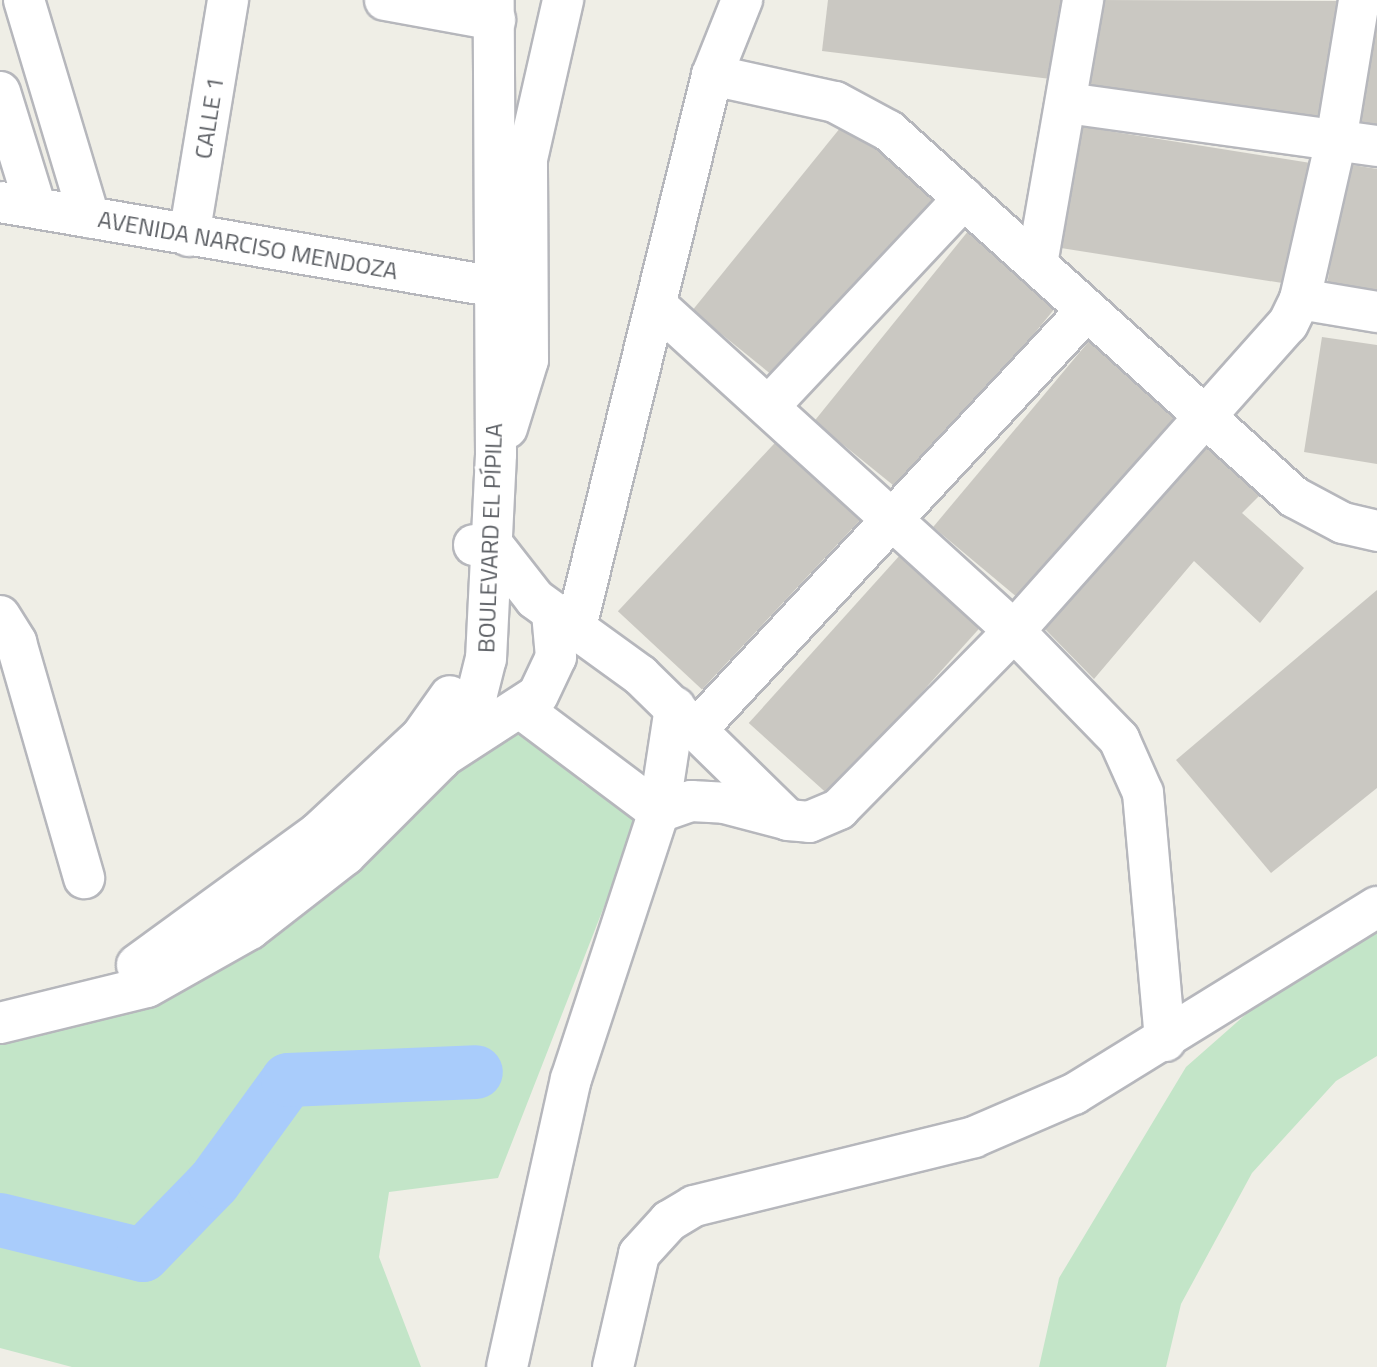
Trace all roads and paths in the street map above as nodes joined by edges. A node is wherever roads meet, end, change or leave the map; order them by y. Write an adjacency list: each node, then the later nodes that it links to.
1 (24, 0): 16 (street)
2 (228, 0): 17 (street, CALLE 1)
3 (385, 0): 8 (street)
4 (563, 0): 26 (street)
5 (742, 0): 9 (street)
6 (1083, 0): 11 (street)
7 (1359, 0): 12 (street)
8 (499, 7): 19 (street, BOULEVARD EL PÍPILA)
9 (712, 75): 14 (street); 21 (street)
10 (0, 92): 15 (street)
11 (1067, 103): 12 (street); 18 (street)
12 (1336, 141): 13 (street); 20 (street)
13 (1377, 146)
14 (964, 198): 18 (street); 24 (street)
15 (18, 205): 16 (street, AVENIDA NARCISO MENDOZA)
16 (89, 217): 17 (street, AVENIDA NARCISO MENDOZA)
17 (189, 236): 19 (street, AVENIDA NARCISO MENDOZA)
18 (1037, 264): 22 (street)
19 (488, 286): 26 (street, BOULEVARD EL PÍPILA); 29 (street, BOULEVARD EL PÍPILA)
20 (1300, 299): 23 (street); 25 (street)
21 (657, 306): 24 (street); 31 (street)
22 (1087, 310): 25 (street); 27 (street)
23 (1377, 312)
24 (769, 406): 27 (street)
25 (1201, 415): 28 (street); 32 (street)
26 (496, 454): 29 (street, BOULEVARD EL PÍPILA)
27 (891, 519): 32 (street); 34 (street)
28 (1377, 531)
29 (484, 545): 31 (street); 35 (street, BOULEVARD EL PÍPILA); 40 (street, BOULEVARD EL PÍPILA)
30 (0, 616): 38 (street)
31 (564, 620): 33 (street); 34 (street)
32 (1014, 631): 37 (street); 42 (street)
33 (523, 710): 35 (street); 36 (street)
34 (686, 718): 36 (street); 37 (street)
35 (441, 759): 41 (street, BOULEVARD EL PÍPILA)
36 (659, 812): 37 (street); 43 (street)
37 (788, 820)
38 (84, 878)
39 (1377, 907): 42 (street)
40 (0, 994)
41 (0, 1023)
42 (1165, 1041): 44 (street)
43 (507, 1367)
44 (613, 1367)

